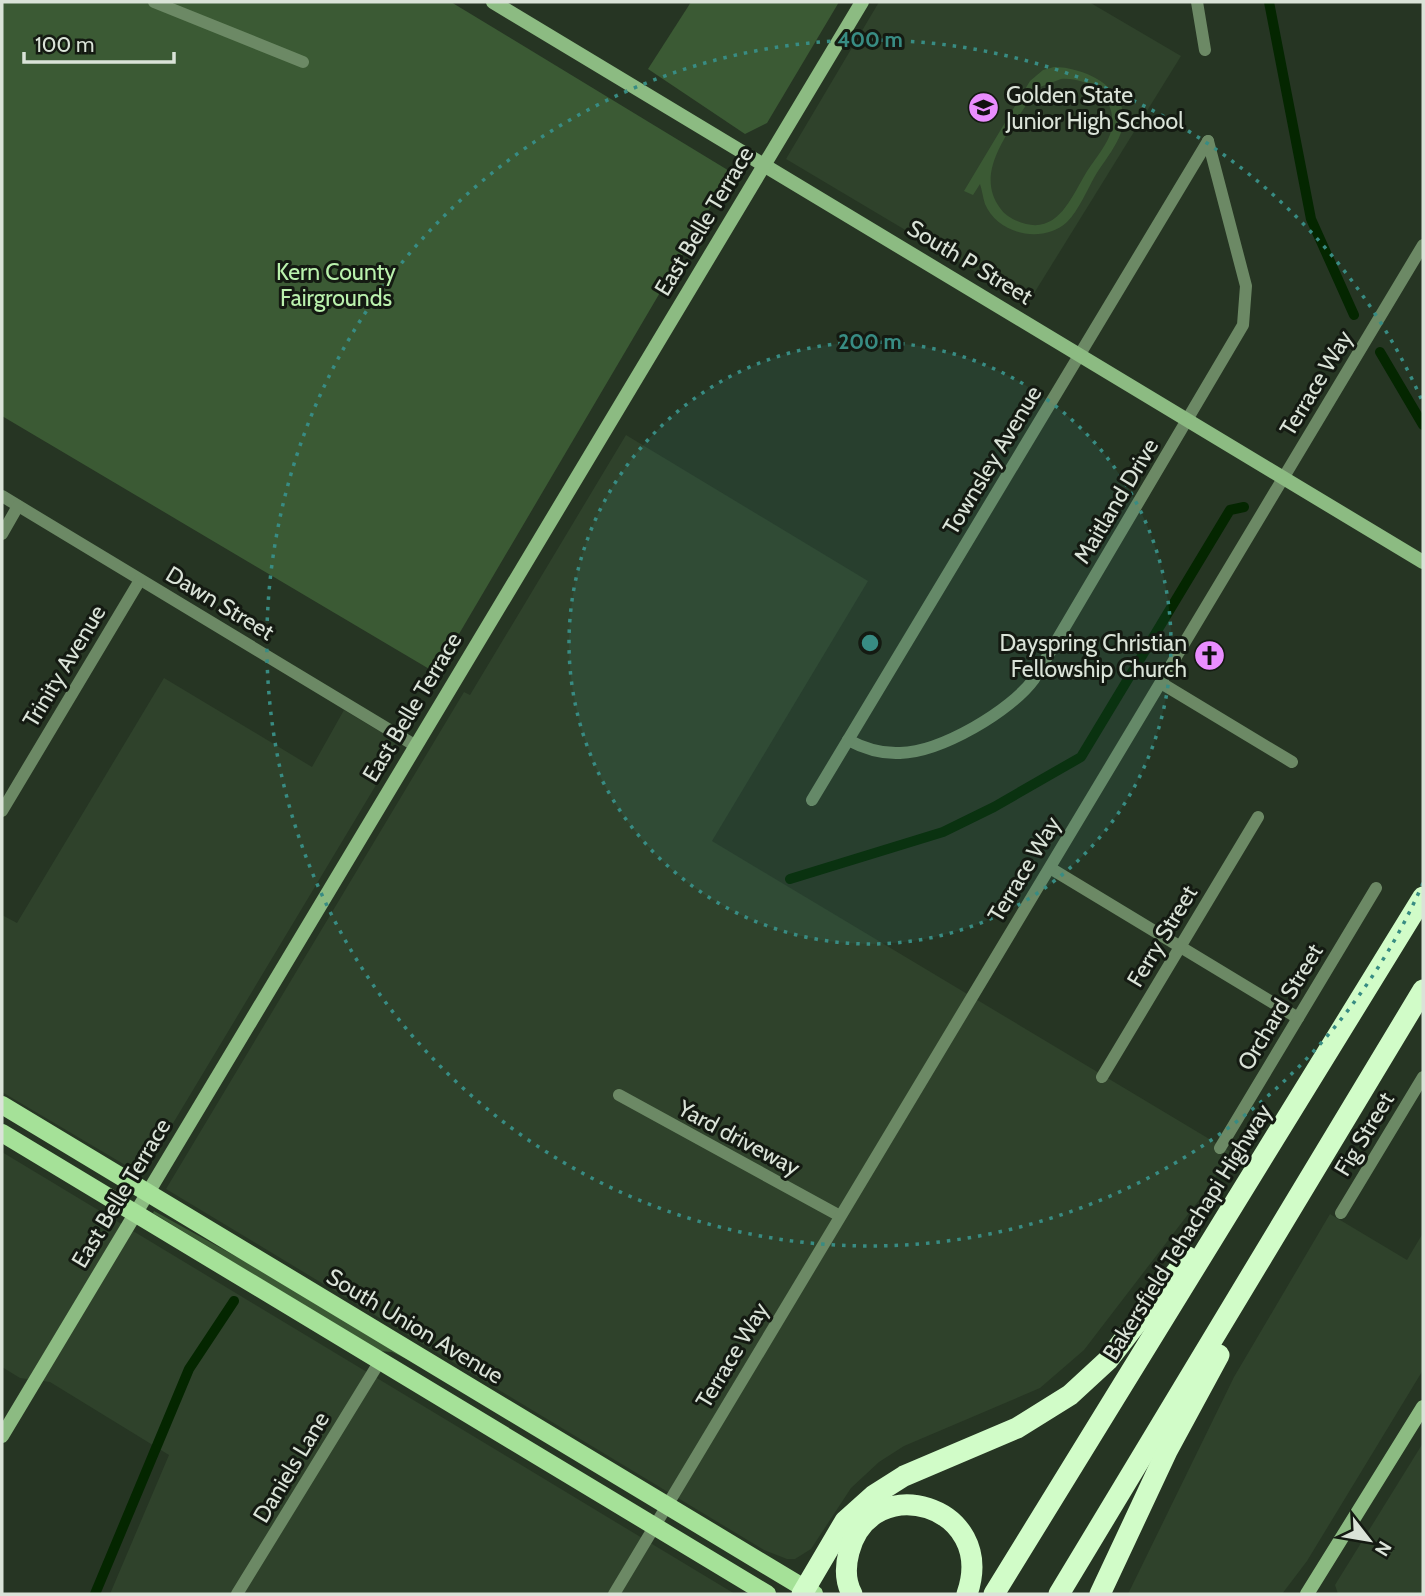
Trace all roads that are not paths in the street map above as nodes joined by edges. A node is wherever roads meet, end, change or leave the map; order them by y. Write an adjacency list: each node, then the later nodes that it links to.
1 (154, 2): 6 (street)
2 (493, 2): 8 (street, South P Street)
3 (862, 2): 8 (street, East Belle Terrace)
4 (1197, 2): 5 (street)
5 (1205, 50)
6 (303, 62)
7 (1208, 141): 10 (street, Townsley Avenue); 11 (street, Maitland Drive)
8 (764, 165): 10 (street, South P Street); 20 (street, East Belle Terrace)
9 (1423, 245): 12 (street, Terrace Way)
10 (1080, 355): 11 (street, South P Street); 19 (street, Townsley Avenue)
11 (1189, 421): 12 (street, South P Street); 19 (street, Maitland Drive)
12 (1284, 478): 16 (street, South P Street); 18 (street, Terrace Way)
13 (2, 496): 14 (street, Dawn Street)
14 (18, 506): 15 (street); 17 (street, Dawn Street)
15 (2, 534)
16 (1423, 562)
17 (140, 580): 20 (street, Dawn Street); 23 (street, Trinity Avenue)
18 (1161, 683): 21 (street); 25 (street, Terrace Way)
19 (848, 740): 22 (street, Townsley Avenue)
20 (416, 746): 39 (street, East Belle Terrace)
21 (1292, 762)
22 (813, 800)
23 (2, 811)
24 (1258, 817): 28 (street, Ferry Street)
25 (1050, 868): 28 (street); 43 (street, Terrace Way)
26 (1376, 888): 30 (street, Orchard Street)
27 (1423, 897): 38 (highway, Bakersfield Tehachapi Highway)
28 (1180, 947): 30 (street); 31 (street, Ferry Street)
29 (1423, 990): 40 (highway)
30 (1298, 1018): 37 (street, Orchard Street)
31 (1102, 1077)
32 (1423, 1077): 33 (street, Fig Street)
33 (1420, 1091): 42 (street, Fig Street)
34 (619, 1095): 43 (street, Yard driveway)
35 (2, 1105): 39 (main road, South Union Avenue)
36 (2, 1133): 41 (main road, South Union Avenue)
37 (1220, 1148)
38 (1260, 1164): 50 (highway); 56 (highway, Bakersfield Tehachapi Highway)
39 (148, 1193): 41 (street, East Belle Terrace); 45 (main road, South Union Avenue)
40 (1299, 1196): 57 (highway); 58 (highway)
41 (135, 1213): 44 (main road, South Union Avenue); 48 (street, East Belle Terrace)
42 (1342, 1213)
43 (841, 1216): 49 (street, Terrace Way)
44 (380, 1361): 45 (main road); 49 (main road, South Union Avenue); 51 (street, Daniels Lane)
45 (494, 1402): 49 (main road, South Union Avenue)
46 (1423, 1407): 47 (street)
47 (1419, 1422): 59 (street)
48 (2, 1436)
49 (661, 1516): 50 (main road, South Union Avenue); 52 (street, Terrace Way); 53 (main road, South Union Avenue)
50 (806, 1592)
51 (237, 1594)
52 (614, 1594)
53 (767, 1594)
54 (852, 1594): 55 (highway)
55 (967, 1594)
56 (994, 1594)
57 (1059, 1594)
58 (1100, 1594)
59 (1307, 1594)

